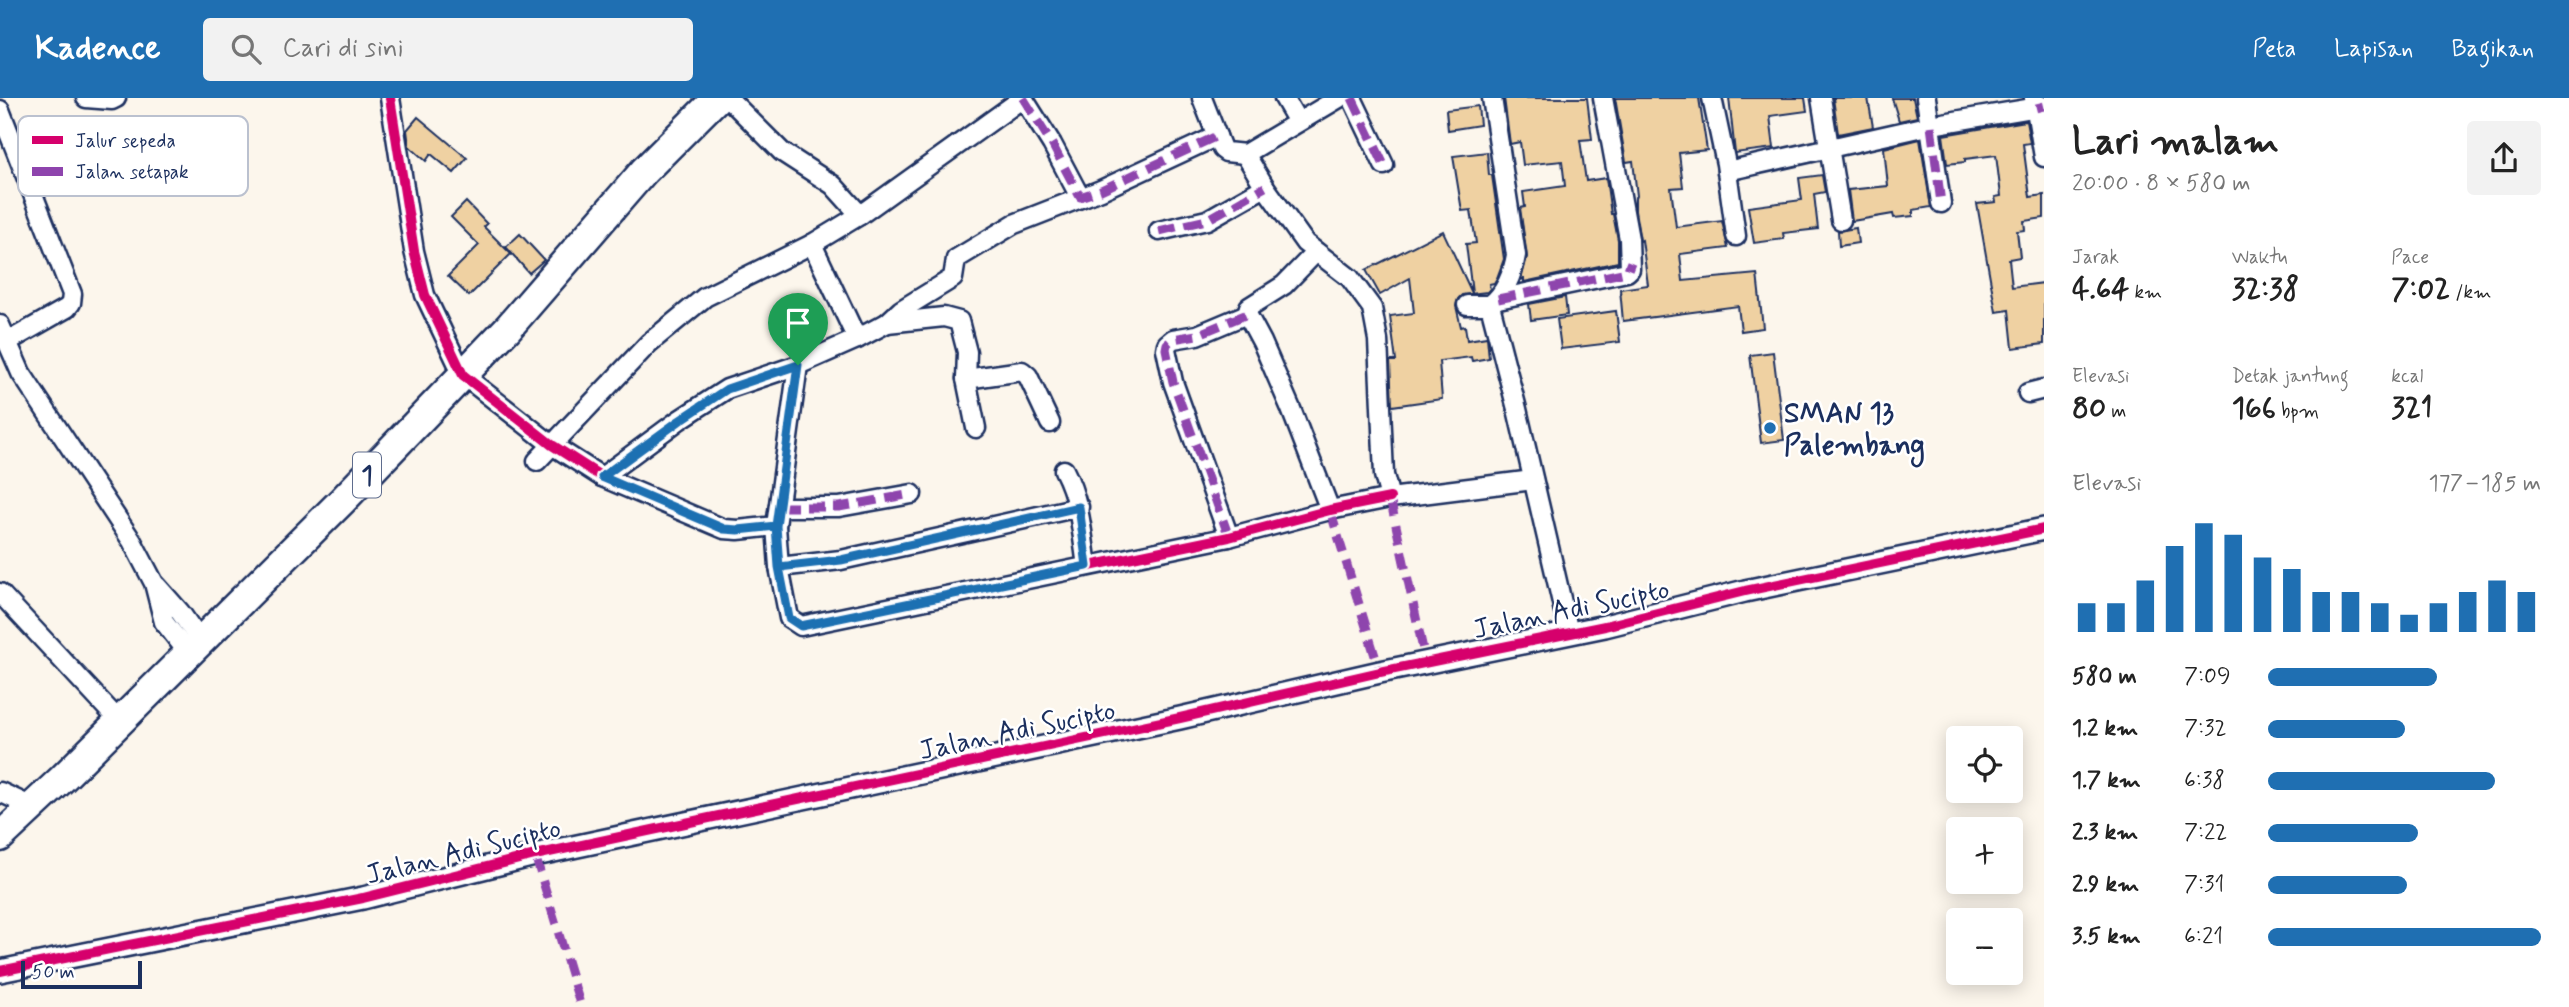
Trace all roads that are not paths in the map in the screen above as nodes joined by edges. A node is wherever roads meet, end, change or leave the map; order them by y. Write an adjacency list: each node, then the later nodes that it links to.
1 (86, 98): 15 (street)
2 (390, 98): 44 (street)
3 (718, 98): 44 (highway, 1)
4 (728, 98): 31 (street)
5 (1023, 98): 29 (street); 31 (street)
6 (1202, 98): 20 (street)
7 (1284, 98): 18 (street)
8 (1339, 98): 18 (street)
9 (1352, 98): 25 (street)
10 (1492, 98): 37 (street)
11 (1602, 98): 37 (street)
12 (1712, 98): 26 (street)
13 (1821, 98): 21 (street)
14 (1926, 98): 19 (street)
15 (114, 99)
16 (2038, 104): 19 (street); 24 (street)
17 (0, 110): 23 (street)
18 (1298, 122): 22 (street)
19 (1931, 126): 21 (street); 30 (street)
20 (1217, 136): 22 (street); 29 (street)
21 (1830, 147): 26 (street); 32 (street)
22 (1245, 154): 27 (street)
23 (18, 156)
24 (2044, 157)
25 (1384, 165)
26 (1727, 171): 34 (street)
27 (1265, 187): 33 (street); 36 (street)
28 (34, 196): 41 (street)
29 (1080, 197): 40 (street)
30 (1941, 202)
31 (860, 215): 35 (street)
32 (1841, 220)
33 (1159, 231)
34 (1736, 236)
35 (812, 244): 42 (street); 48 (street)
36 (1316, 253): 39 (street); 54 (street)
37 (1494, 302): 38 (street); 52 (street)
38 (1467, 305)
39 (1247, 314): 57 (street); 60 (street)
40 (887, 323): 42 (street); 45 (street)
41 (4, 334): 65 (street)
42 (857, 339): 43 (street)
43 (798, 365): 51 (street); 55 (street)
44 (463, 375): 48 (street); 65 (highway, 1)
45 (966, 379): 46 (street); 47 (street)
46 (1050, 423)
47 (976, 428)
48 (552, 445): 49 (street); 51 (street)
49 (537, 461)
50 (1064, 470): 56 (street)
51 (602, 477): 58 (street)
52 (1533, 480): 54 (street); 64 (street)
53 (912, 494): 55 (street)
54 (1390, 498): 57 (street)
55 (779, 507): 58 (street)
56 (1079, 507): 61 (street); 62 (street)
57 (1330, 510): 60 (street)
58 (776, 526): 62 (street)
59 (2044, 529): 64 (street, Jalan Adi Sucipto)
60 (1229, 537): 61 (street)
61 (1087, 566): 62 (street)
62 (779, 567)
63 (0, 593): 66 (street)
64 (1569, 633): 70 (street, Jalan Adi Sucipto)
65 (195, 648): 66 (highway, 1)
66 (119, 721): 68 (highway, 1)
67 (0, 792): 68 (street)
68 (32, 807): 69 (highway, 1)
69 (0, 837)
70 (0, 971)

